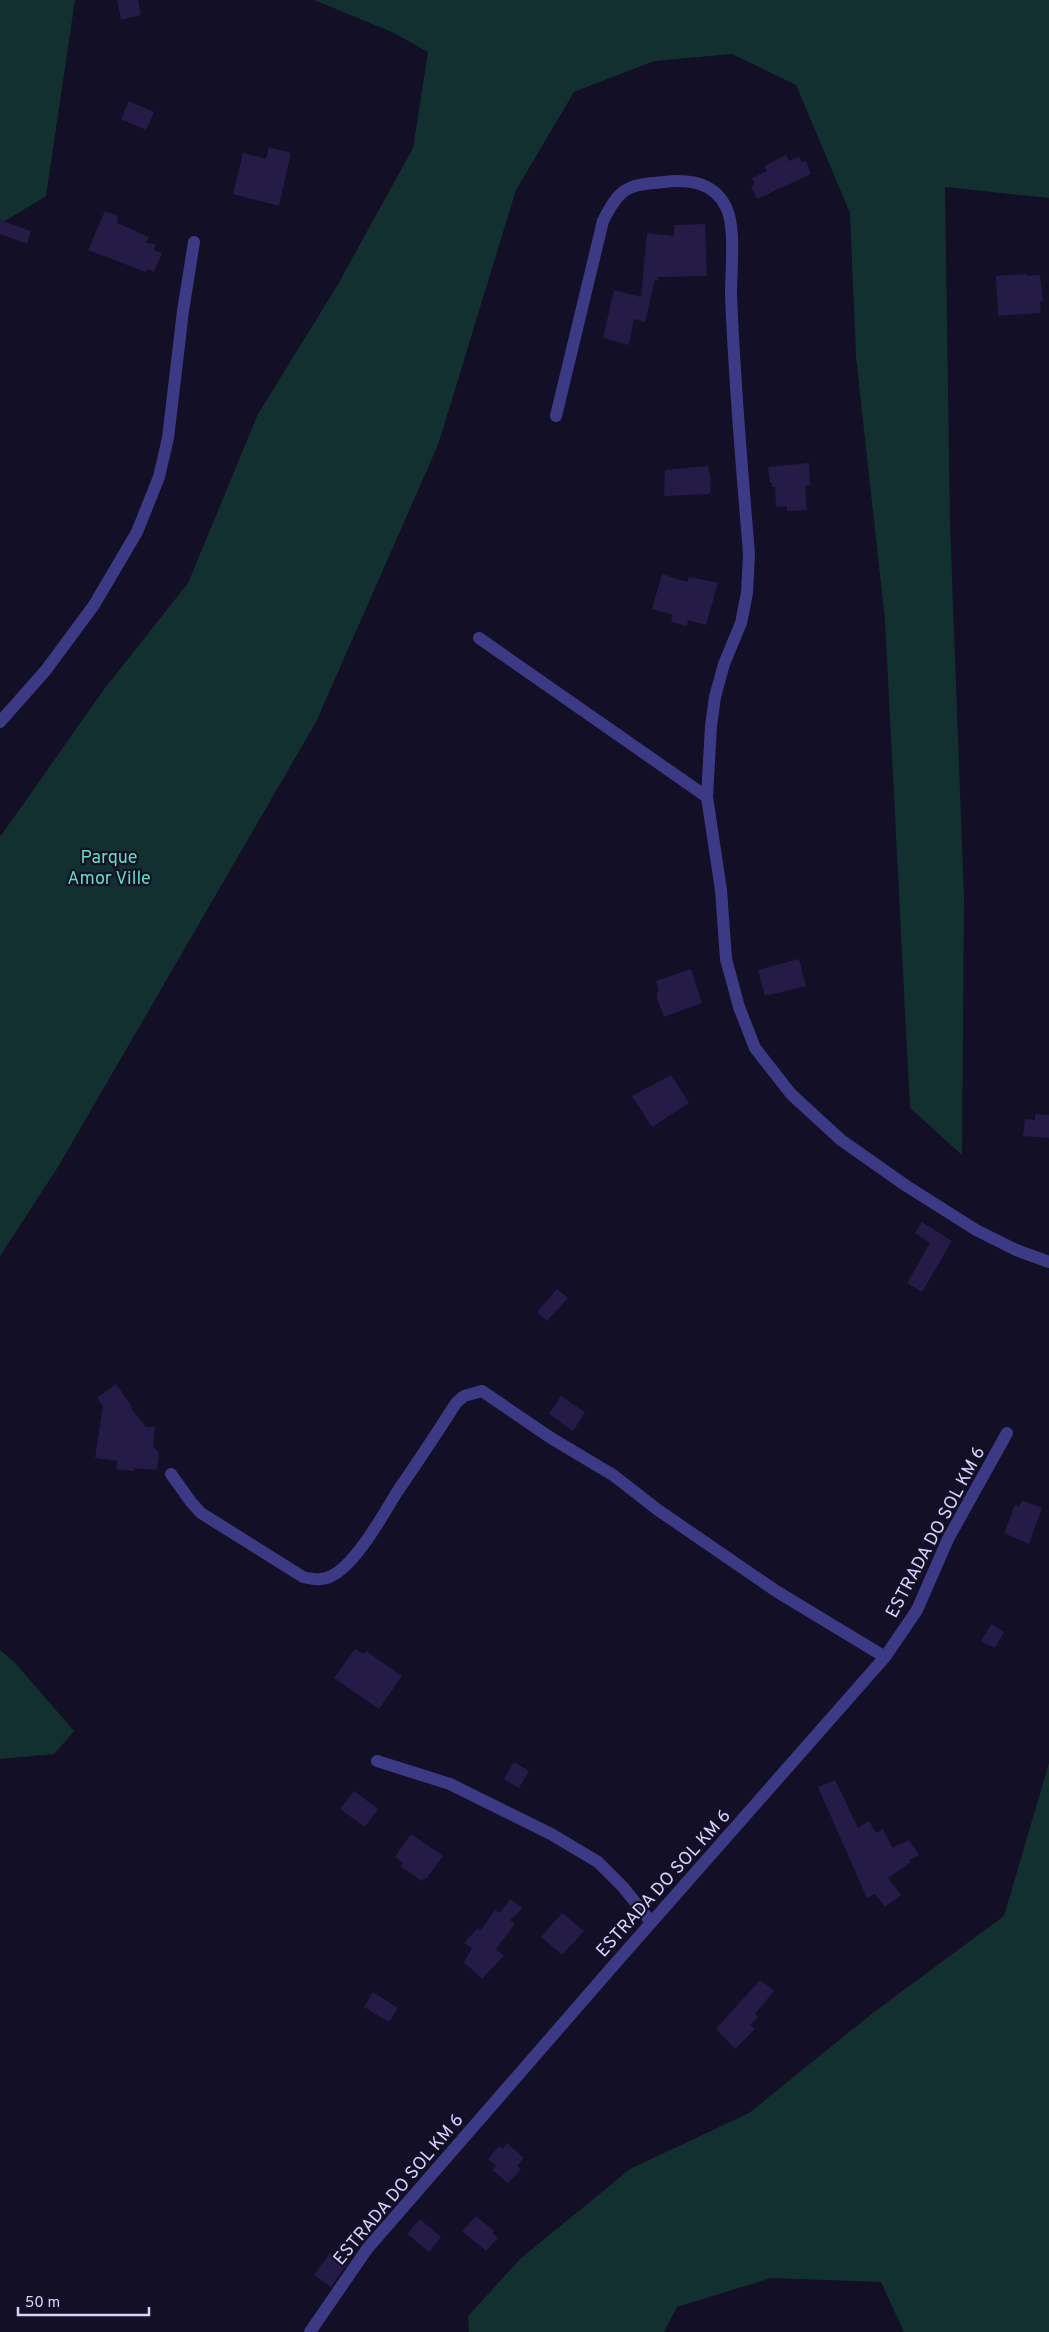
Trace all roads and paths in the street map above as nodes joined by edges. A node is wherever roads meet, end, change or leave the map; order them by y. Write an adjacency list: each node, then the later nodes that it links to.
1 (194, 242): 4 (street)
2 (556, 416): 5 (street)
3 (479, 638): 5 (street)
4 (0, 722)
5 (707, 797): 6 (street)
6 (1049, 1262)
7 (1007, 1433): 9 (street, ESTRADA DO SOL KM 6)
8 (171, 1474): 9 (street)
9 (885, 1657): 11 (street, ESTRADA DO SOL KM 6)
10 (377, 1761): 11 (street)
11 (651, 1922): 12 (street, ESTRADA DO SOL KM 6)
12 (310, 2332)

